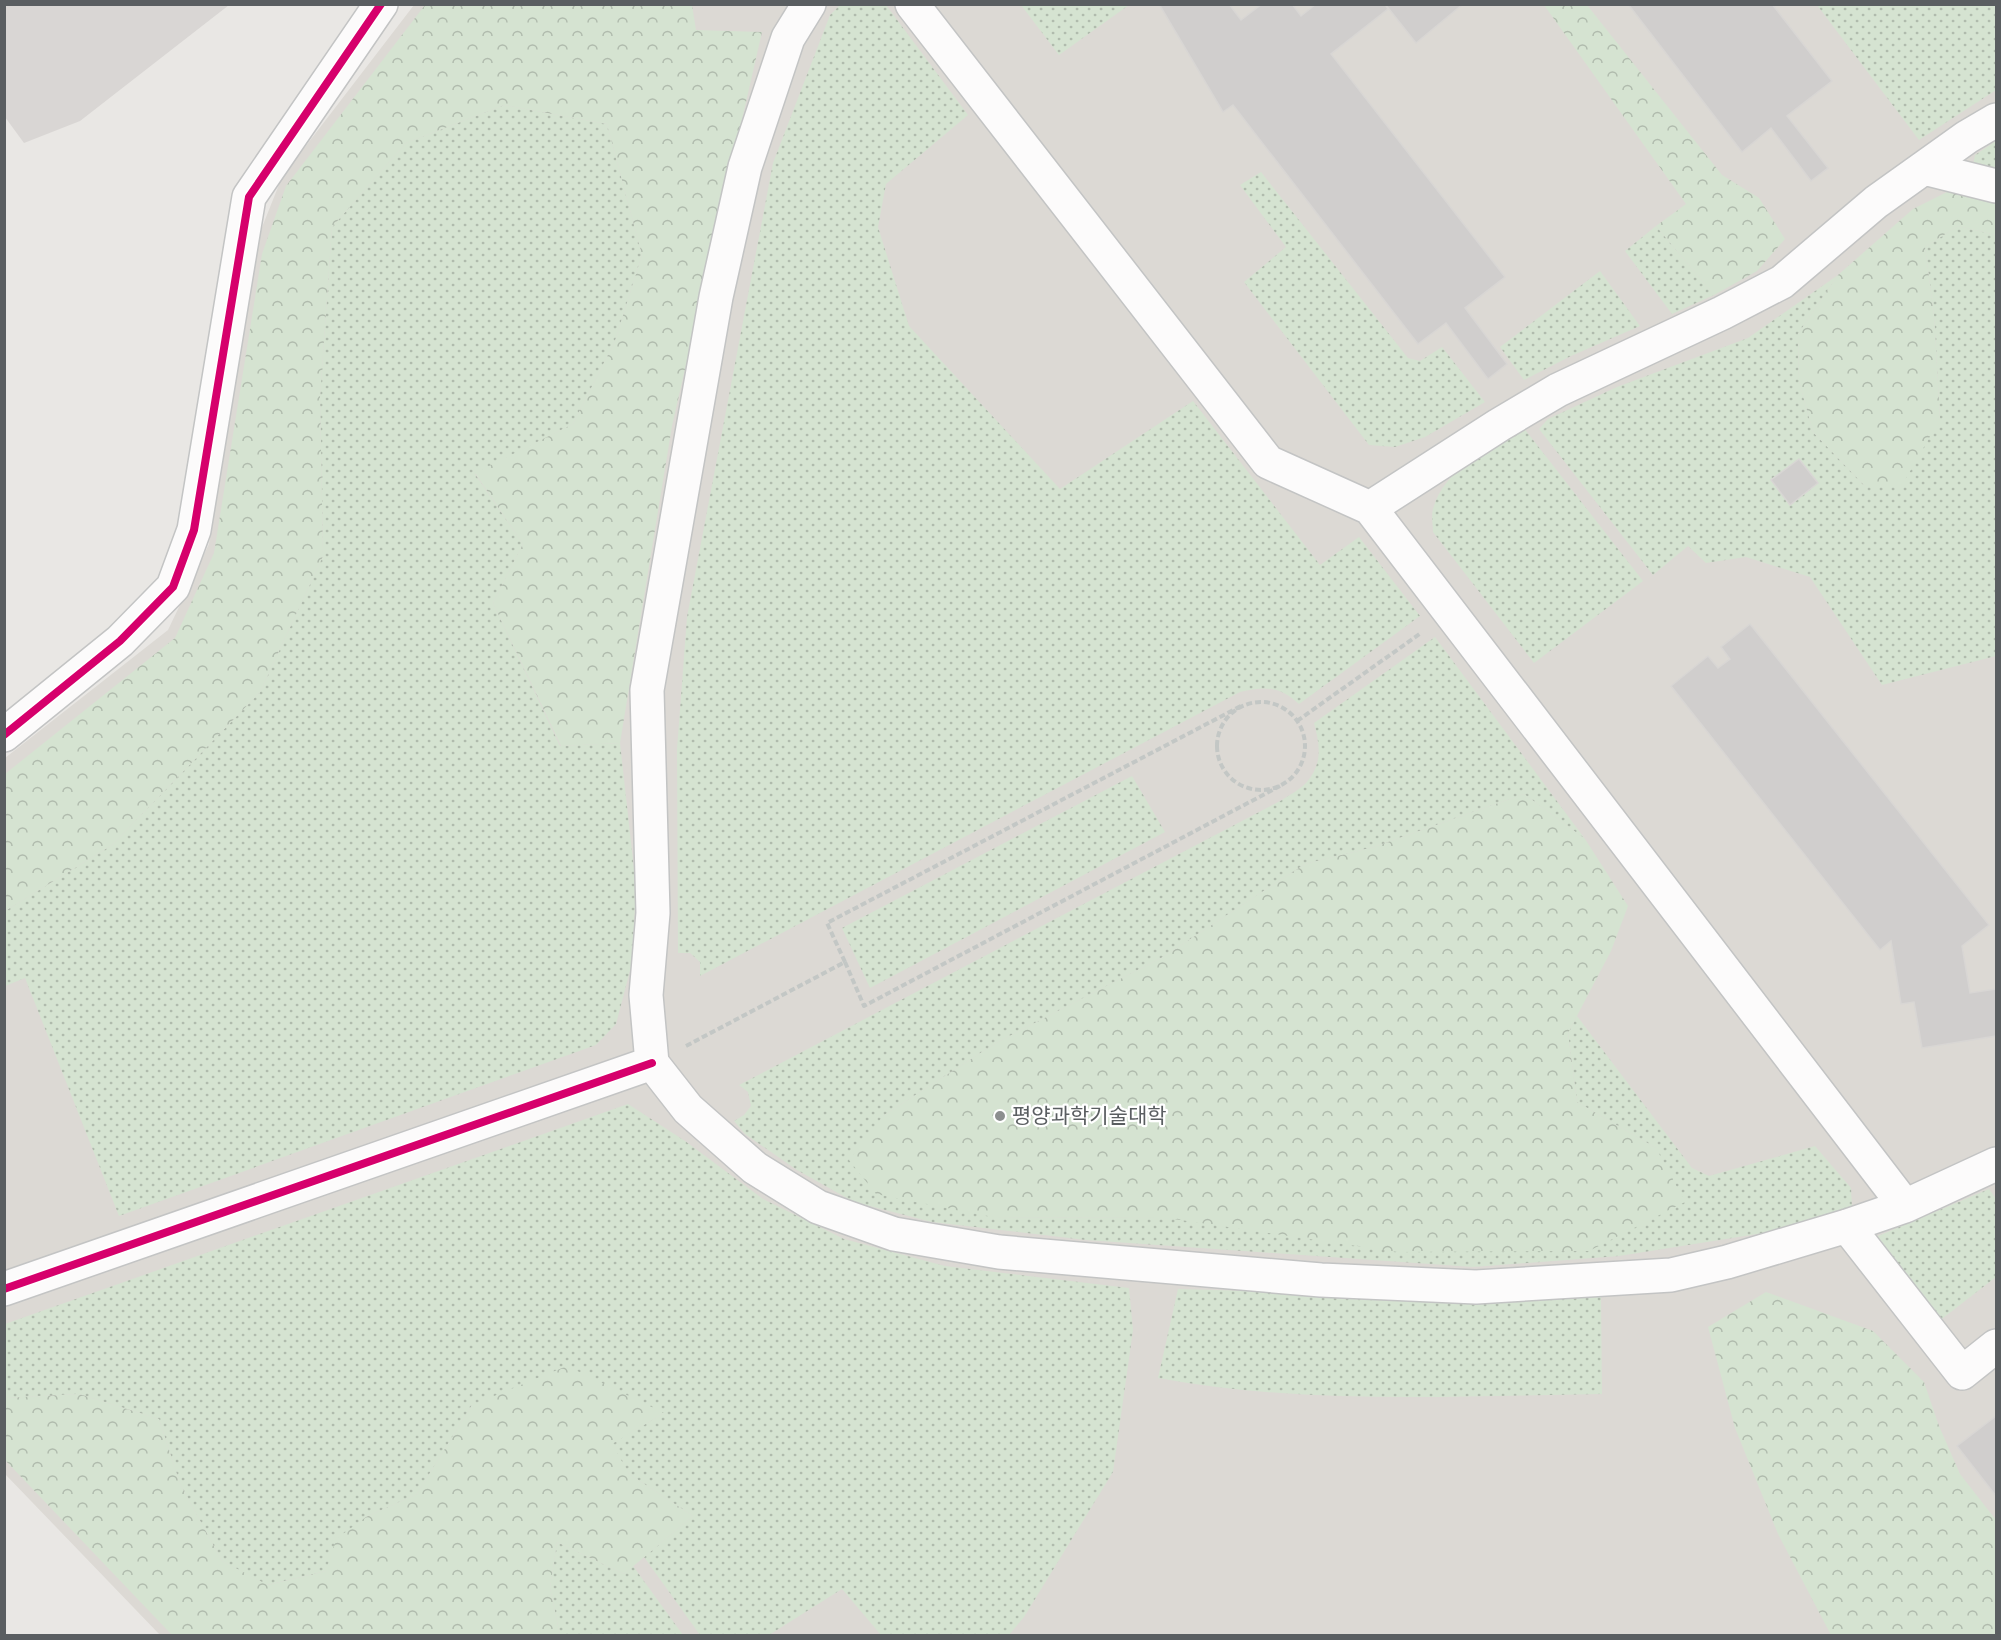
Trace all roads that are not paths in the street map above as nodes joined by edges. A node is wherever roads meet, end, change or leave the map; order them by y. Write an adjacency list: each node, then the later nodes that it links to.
1 (381, 4): 8 (street)
2 (809, 4): 9 (street)
3 (912, 4): 7 (street)
4 (1996, 120): 5 (street)
5 (1924, 168): 6 (street); 7 (street)
6 (1996, 186)
7 (1370, 508): 11 (street)
8 (4, 735)
9 (652, 1063): 12 (street); 13 (street)
10 (1993, 1172): 11 (street)
11 (1905, 1206): 12 (street)
12 (1847, 1226): 14 (street)
13 (4, 1289)
14 (1996, 1346)

